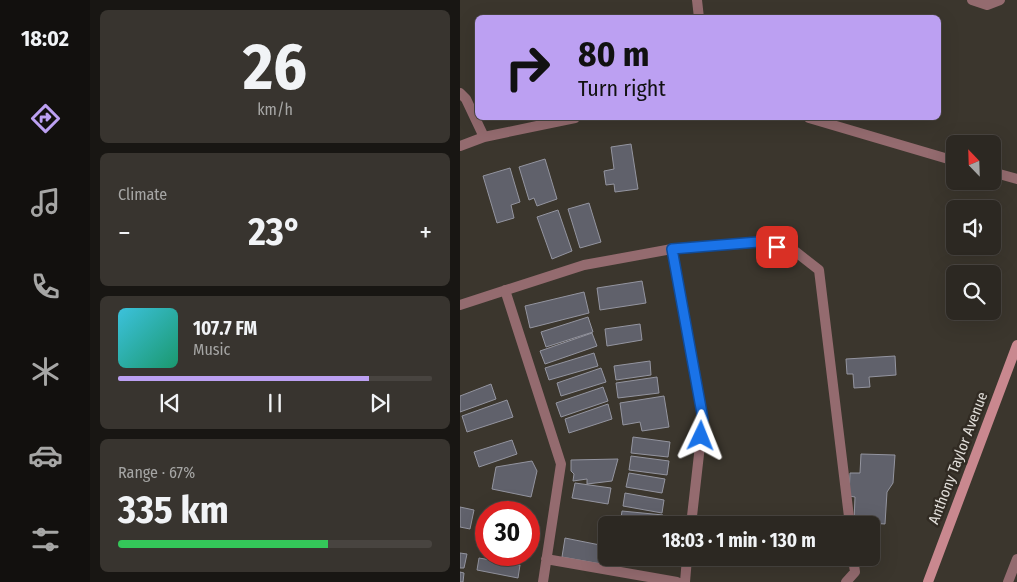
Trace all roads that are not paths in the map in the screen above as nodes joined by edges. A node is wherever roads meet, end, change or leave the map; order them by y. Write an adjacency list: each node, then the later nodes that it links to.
1 (697, 0): 4 (street)
2 (972, 0): 3 (street)
3 (1000, 0)
4 (699, 15)
5 (460, 93): 6 (street)
6 (475, 118)
7 (476, 120): 10 (street)
8 (566, 120): 10 (street)
9 (816, 120): 12 (street)
10 (484, 138): 11 (street)
11 (460, 146)
12 (946, 158)
13 (1001, 175): 14 (street)
14 (1017, 179)
15 (672, 249): 16 (street); 19 (street); 20 (street)
16 (505, 290): 17 (street); 21 (street)
17 (460, 305)
18 (1017, 345): 29 (main road, Anthony Taylor Avenue)
19 (692, 516)
20 (849, 516)
21 (546, 559): 25 (street); 26 (street)
22 (1017, 559): 30 (street)
23 (686, 566): 27 (street)
24 (854, 566): 28 (street)
25 (543, 582)
26 (677, 582)
27 (684, 582)
28 (846, 582)
29 (928, 582)
30 (1008, 582)

